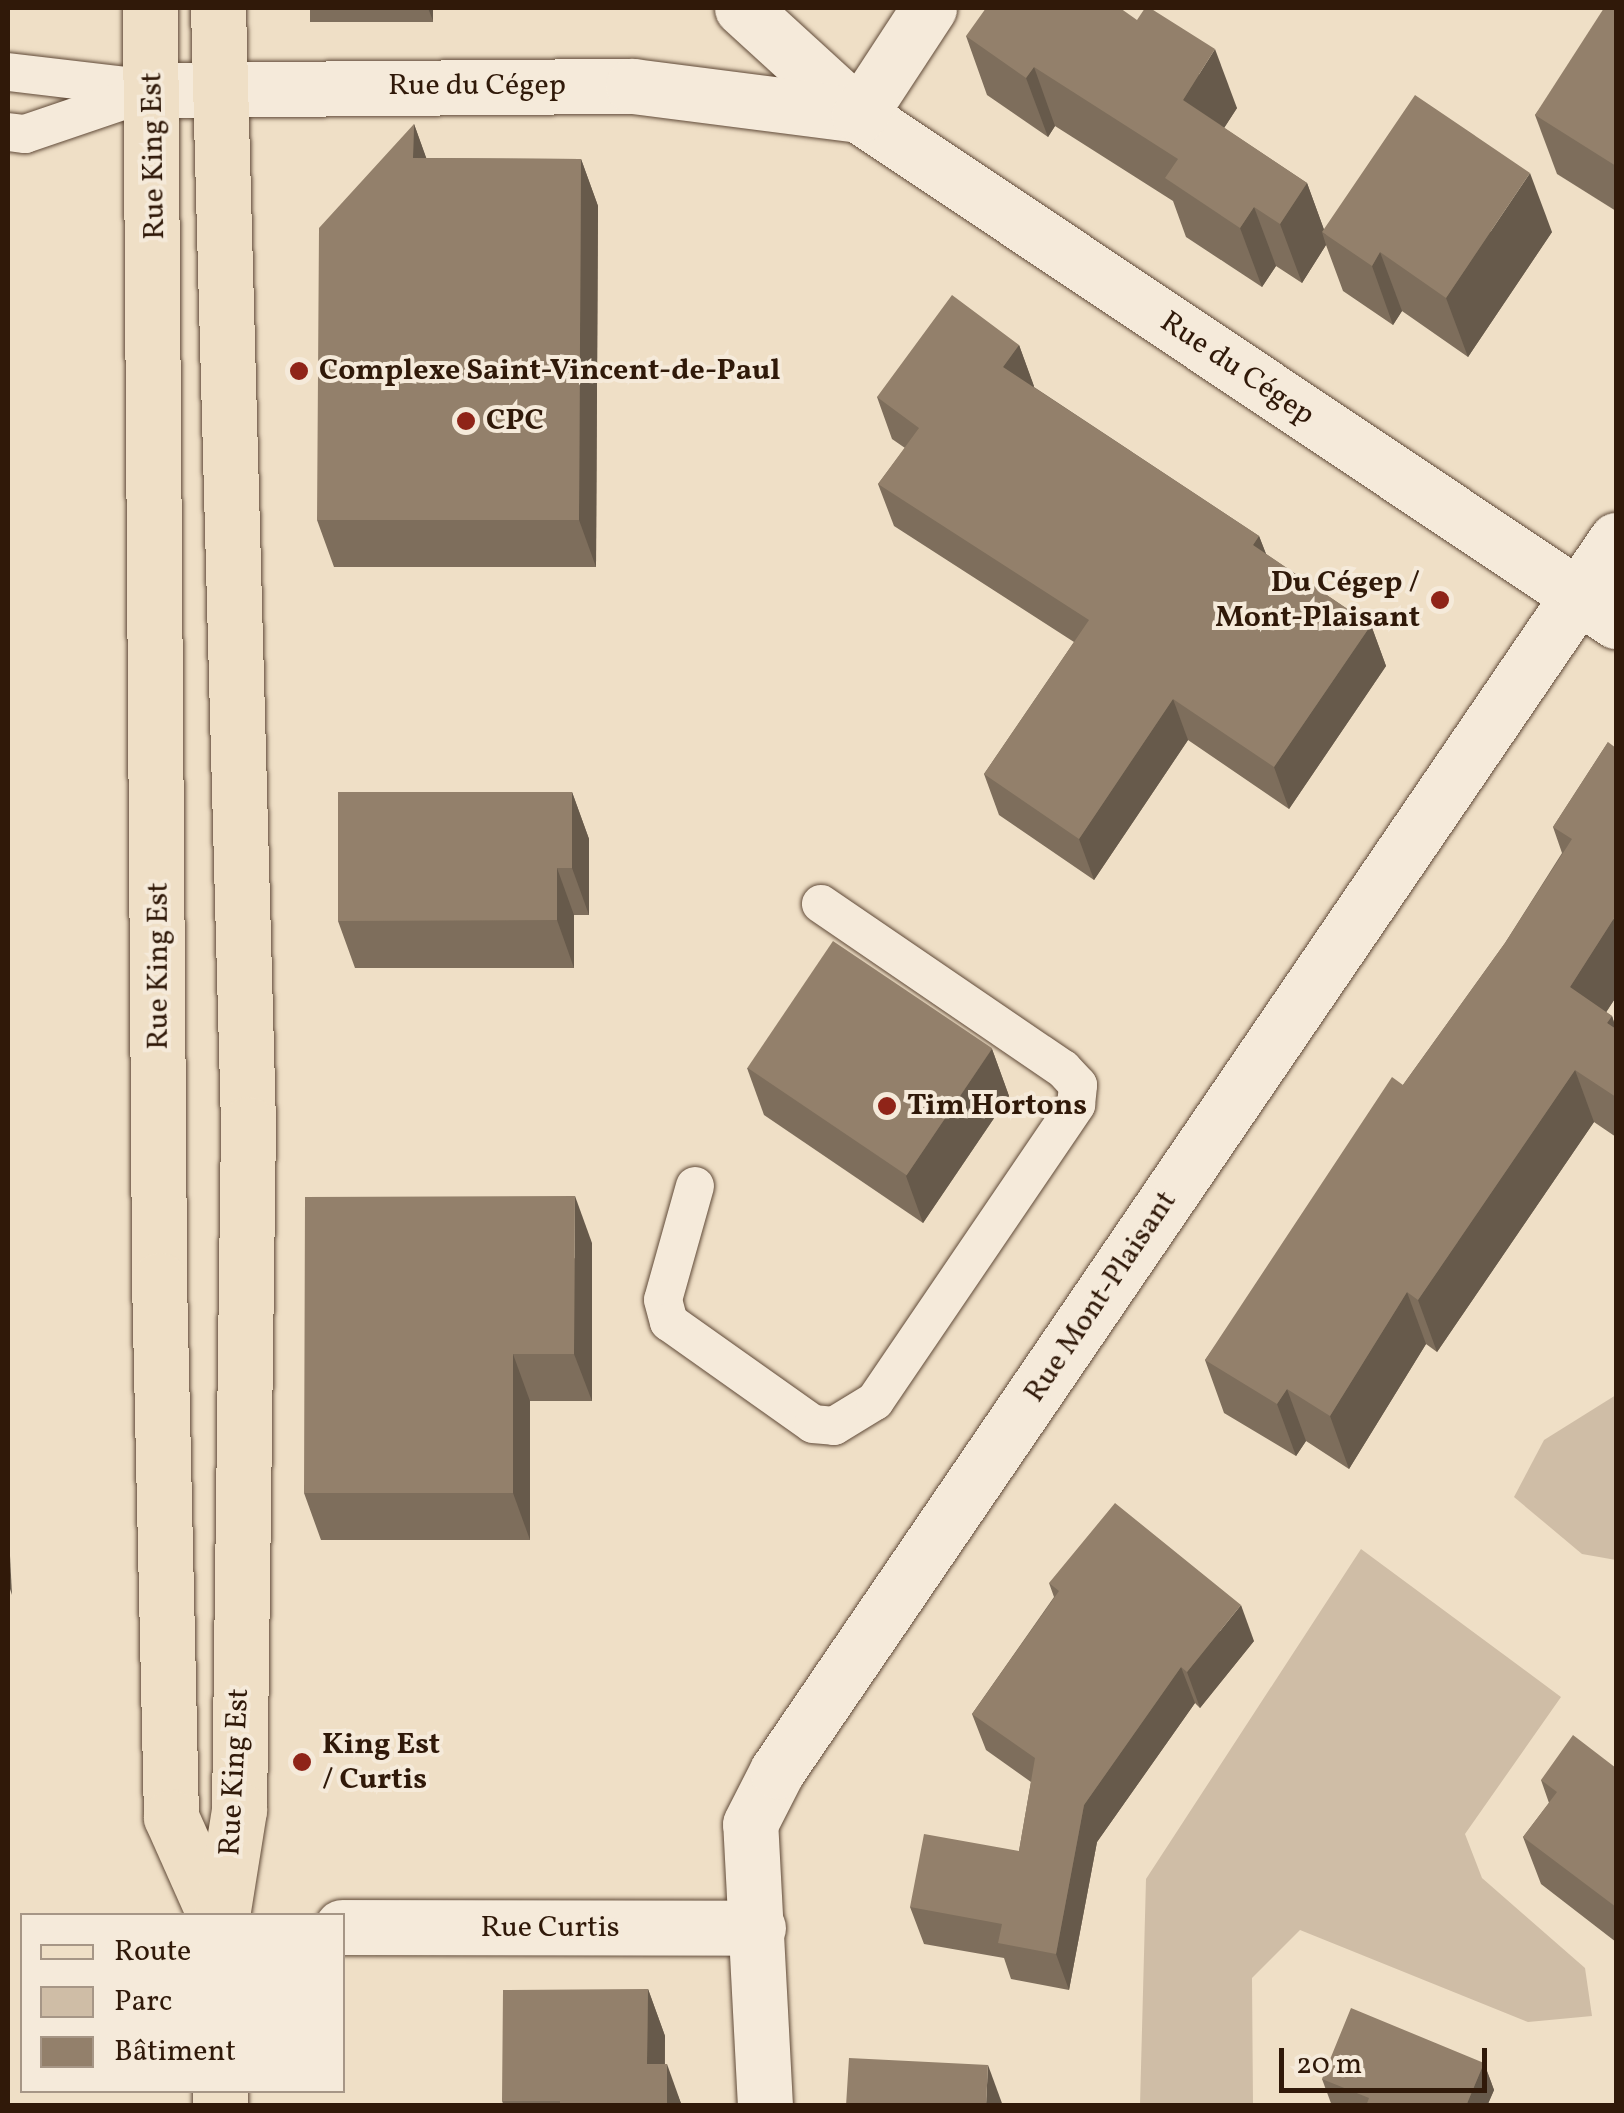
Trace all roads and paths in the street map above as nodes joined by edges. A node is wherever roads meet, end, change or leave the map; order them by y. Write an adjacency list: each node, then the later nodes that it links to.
1 (150, 8): 6 (main road, Rue King Est)
2 (218, 8): 7 (main road, Rue King Est)
3 (742, 8): 8 (street, Rue du Cégep)
4 (930, 8): 8 (street)
5 (8, 72): 6 (lane)
6 (154, 90): 7 (street, Rue du Cégep); 9 (lane); 14 (main road, Rue King Est)
7 (218, 91): 8 (street, Rue du Cégep); 15 (main road, Rue King Est)
8 (859, 115): 11 (street, Rue du Cégep)
9 (8, 132)
10 (1616, 540): 11 (street, Rue Mont-Plaisant)
11 (1598, 608): 17 (street, Rue Mont-Plaisant)
12 (821, 904): 13 (lane)
13 (695, 1186)
14 (217, 1913)
15 (219, 1913)
16 (345, 1928): 17 (street, Rue Curtis)
17 (758, 1928): 18 (street, Rue Mont-Plaisant)
18 (765, 2106)

